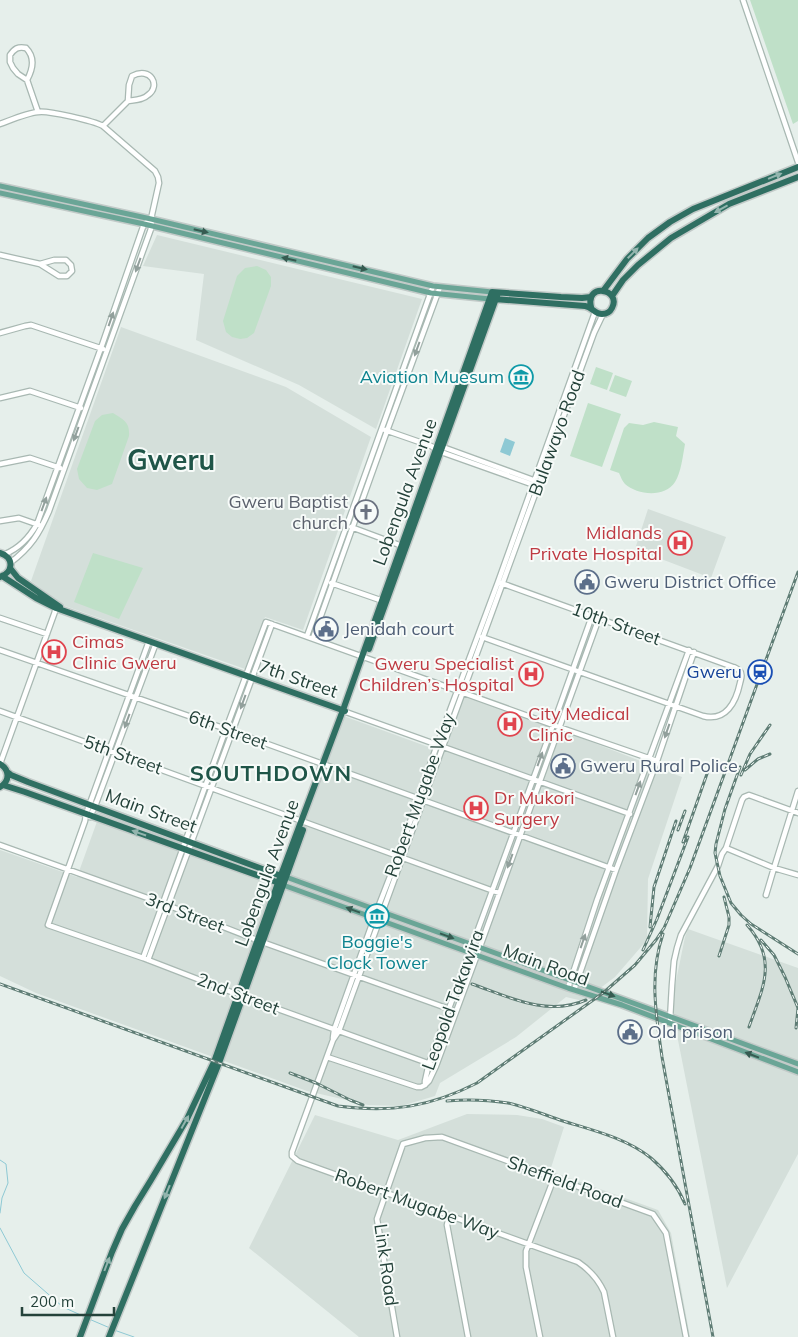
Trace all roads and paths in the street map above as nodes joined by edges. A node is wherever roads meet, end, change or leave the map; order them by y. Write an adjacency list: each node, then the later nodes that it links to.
1 (742, 0): 7 (street)
2 (28, 80): 2 (street); 4 (street)
3 (128, 101): 3 (street); 6 (street)
4 (38, 112): 5 (street); 6 (street)
5 (0, 124)
6 (103, 126): 12 (street)
7 (798, 162)
8 (798, 167): 21 (highway, one-way to 8)
9 (798, 177): 25 (highway, one-way to 25)
10 (0, 186): 12 (main road)
11 (0, 193): 13 (main road)
12 (151, 219): 13 (street); 14 (street); 17 (main road, one-way to 17)
13 (144, 224): 14 (main road); 19 (street)
14 (152, 226): 20 (street, one-way to 20); 22 (main road, one-way to 14)
15 (0, 255): 16 (street)
16 (40, 264): 16 (street)
17 (433, 286): 18 (main road); 22 (street)
18 (440, 287): 23 (street); 24 (main road)
19 (122, 288): 20 (street); 34 (street, one-way to 19)
20 (129, 290): 35 (street)
21 (603, 291): 25 (highway); 26 (highway)
22 (431, 293): 23 (main road); 29 (street)
23 (438, 294): 24 (main road); 30 (street)
24 (494, 296): 26 (highway); 27 (highway); 41 (highway, Lobengula Avenue)
25 (612, 296): 28 (highway)
26 (591, 297): 27 (highway)
27 (593, 310): 28 (highway); 32 (street, Bulawayo Road)
28 (603, 314): 33 (street, Bulawayo Road)
29 (418, 329): 30 (street); 39 (street)
30 (424, 331): 40 (street, one-way to 40)
31 (0, 332): 34 (street)
32 (588, 332): 33 (street); 47 (street, Bulawayo Road)
33 (594, 333): 48 (street, Bulawayo Road)
34 (101, 348): 35 (street); 37 (street)
35 (106, 350): 38 (street)
36 (0, 398): 37 (street)
37 (80, 408): 38 (street); 43 (street)
38 (85, 410): 44 (street, one-way to 44)
39 (382, 429): 40 (street); 45 (street)
40 (387, 431): 41 (street); 46 (street)
41 (438, 448): 47 (street); 53 (highway, Lobengula Avenue)
42 (0, 464): 43 (street)
43 (58, 467): 44 (street); 50 (street, one-way to 43)
44 (64, 469): 51 (street)
45 (365, 475): 46 (street); 52 (street)
46 (370, 477): 52 (street)
47 (533, 482): 48 (street); 58 (street, Bulawayo Road)
48 (539, 484): 58 (street, Bulawayo Road)
49 (0, 521): 50 (street)
50 (37, 524): 51 (street); 54 (street)
51 (43, 526): 55 (street)
52 (349, 527): 53 (street); 57 (street)
53 (404, 547): 59 (highway, Lobengula Avenue)
54 (2, 553): 55 (highway, 7th Street)
55 (10, 565): 56 (highway); 60 (highway, 7th Street)
56 (1, 577): 60 (highway, 7th Street)
57 (329, 582): 59 (street); 66 (street); 68 (street)
58 (500, 583): 61 (street, 10th Street); 67 (street, Bulawayo Road)
59 (384, 601): 72 (highway, Lobengula Avenue)
60 (57, 606): 65 (street); 69 (highway, 7th Street)
61 (592, 616): 63 (street, 10th Street); 74 (street, Leopold Takawira)
62 (0, 618): 65 (street)
63 (599, 618): 71 (street, 10th Street); 75 (street, Leopold Takawira)
64 (272, 624): 66 (street); 76 (street); 76 (street)
65 (47, 634): 73 (street)
66 (307, 636): 68 (street)
67 (480, 637): 74 (street); 77 (street, Robert Mugabe Way)
68 (313, 638): 72 (street)
69 (153, 642): 76 (highway, 7th Street); 78 (street); 79 (street)
70 (0, 650): 73 (street, 6th Street)
71 (691, 651): 80 (street); 81 (street); 81 (street, 10th Street)
72 (364, 658): 77 (street); 83 (highway, Lobengula Avenue)
73 (37, 662): 78 (street, 6th Street); 84 (street)
74 (572, 670): 75 (street); 85 (street, Leopold Takawira)
75 (580, 672): 80 (street); 86 (street, Leopold Takawira)
76 (248, 677): 83 (highway, 7th Street); 87 (street); 88 (street, one-way to 88)
77 (460, 691): 85 (street); 89 (street, Robert Mugabe Way)
78 (130, 695): 79 (street, 6th Street); 90 (street)
79 (136, 697): 87 (street, 6th Street); 91 (street, one-way to 91)
80 (669, 704): 81 (street); 92 (street)
81 (675, 707): 93 (street, one-way to 93)
82 (0, 711): 84 (street, 5th Street)
83 (345, 711): 89 (street, 7th Street); 95 (highway, Lobengula Avenue)
84 (17, 716): 90 (street, 5th Street); 94 (street)
85 (553, 726): 86 (street); 97 (street, Leopold Takawira, one-way to 85)
86 (559, 728): 92 (street); 99 (street, Leopold Takawira)
87 (226, 729): 88 (street, 6th Street); 101 (street)
88 (232, 731): 95 (street, 6th Street); 102 (street)
89 (440, 746): 97 (street, 7th Street); 106 (street, Robert Mugabe Way)
90 (109, 750): 91 (street, 5th Street); 108 (street)
91 (116, 752): 101 (street, 5th Street); 108 (street)
92 (649, 758): 93 (street); 112 (street, one-way to 92)
93 (656, 761): 113 (street)
94 (0, 764): 96 (highway, Main Street)
95 (325, 765): 106 (street, 6th Street); 115 (highway, Lobengula Avenue)
96 (7, 772): 98 (highway, Main Street); 100 (highway, Main Street)
97 (533, 780): 99 (street, 7th Street); 118 (street, Leopold Takawira)
98 (28, 782): 104 (highway); 105 (highway, Main Street)
99 (540, 782): 112 (street, 7th Street); 119 (street, Leopold Takawira)
100 (1, 786): 104 (highway, Main Street)
101 (206, 786): 102 (street, 5th Street); 121 (street)
102 (212, 788): 115 (street, 5th Street); 121 (street)
103 (798, 791): 109 (street)
104 (25, 792): 107 (highway, Main Street)
105 (59, 794): 107 (highway); 108 (highway, Main Street)
106 (420, 800): 118 (street, 6th Street); 126 (street, Robert Mugabe Way)
107 (56, 803): 111 (highway, Main Street)
108 (92, 806): 111 (street); 114 (highway, Main Street)
109 (791, 811): 110 (street); 123 (street); 131 (street)
110 (798, 813)
111 (88, 814): 116 (highway, Main Street); 129 (street)
112 (629, 814): 113 (street, 7th Street); 130 (street)
113 (635, 816): 132 (street)
114 (126, 818): 116 (highway); 117 (highway, Main Street)
115 (304, 822): 126 (street, 5th Street); 134 (highway, Lobengula Avenue)
116 (122, 827): 120 (highway, Main Street, one-way to 116)
117 (158, 829): 120 (highway); 121 (highway, Main Street)
118 (513, 834): 119 (street, 6th Street); 137 (street, Leopold Takawira)
119 (520, 836): 130 (street, 6th Street); 138 (street, Leopold Takawira, one-way to 138)
120 (154, 838): 124 (highway, Main Street)
121 (189, 841): 124 (street); 125 (highway, Main Street)
122 (0, 845): 129 (street, 3rd Street)
123 (726, 848): 131 (street); 160 (street)
124 (185, 850): 127 (highway, Main Street); 140 (street)
125 (222, 853): 127 (highway); 128 (highway, Main Street)
126 (400, 856): 137 (street, 5th Street); 141 (street, Robert Mugabe Way)
127 (218, 862): 133 (highway, Main Street)
128 (248, 863): 133 (highway); 134 (highway, Main Street)
129 (67, 868): 140 (street, 3rd Street); 150 (street, 2nd Street)
130 (609, 868): 132 (street, 6th Street); 143 (street)
131 (774, 868): 135 (street); 139 (street)
132 (616, 870): 144 (street)
133 (244, 871): 136 (highway, Main Street)
134 (284, 876): 136 (highway, Lobengula Avenue); 141 (main road, Main Road)
135 (798, 876)
136 (281, 884): 142 (main road, Main Road, one-way to 136); 145 (highway, Lobengula Avenue)
137 (493, 891): 138 (street, 5th Street); 146 (street, Leopold Takawira)
138 (499, 893): 147 (street, Leopold Takawira)
139 (766, 894)
140 (165, 905): 145 (street, 3rd Street); 150 (street)
141 (379, 911): 142 (street, Robert Mugabe Way); 146 (main road, Main Road, one-way to 146)
142 (377, 919): 148 (main road, Main Road); 153 (street, Robert Mugabe Way)
143 (589, 926): 144 (street); 154 (street, one-way to 143)
144 (595, 928): 155 (street)
145 (260, 941): 153 (street, 3rd Street); 157 (highway, Lobengula Avenue)
146 (473, 945): 147 (main road, Main Road); 148 (street, Leopold Takawira)
147 (480, 947): 149 (street, Leopold Takawira); 151 (main road, Main Road)
148 (470, 952): 149 (main road, Main Road); 158 (street, Leopold Takawira)
149 (477, 955): 152 (main road, Main Road); 159 (street, Leopold Takawira)
150 (146, 959): 157 (street, 2nd Street)
151 (529, 966): 152 (main road); 154 (main road, Main Road)
152 (526, 972): 156 (main road, Main Road)
153 (356, 975): 158 (street, 3rd Street); 162 (street, Robert Mugabe Way)
154 (570, 981): 155 (main road, Main Road); 156 (street)
155 (576, 983): 156 (street); 160 (main road, Main Road, one-way to 160)
156 (571, 989): 161 (main road, Main Road)
157 (241, 996): 162 (street, 2nd Street); 175 (highway, Lobengula Avenue, one-way to 175); 176 (highway, Lobengula Avenue, one-way to 157)
158 (450, 1009): 159 (street, 3rd Street); 166 (street, Leopold Takawira)
159 (455, 1011): 168 (street, Leopold Takawira)
160 (670, 1017): 161 (street); 163 (main road, Main Road)
161 (670, 1024): 164 (main road, Main Road)
162 (336, 1030): 165 (street, Robert Mugabe Way); 166 (street, 2nd Street)
163 (722, 1036): 164 (main road); 167 (main road, Main Road)
164 (720, 1043): 169 (main road, Main Road, one-way to 164)
165 (327, 1057): 170 (street); 172 (street, Robert Mugabe Way)
166 (429, 1063): 168 (street, 2nd Street); 170 (street, Leopold Takawira)
167 (798, 1064)
168 (436, 1066): 170 (street, Leopold Takawira)
169 (798, 1072)
170 (426, 1085)
171 (554, 1178): 172 (street, Sheffield Road); 174 (street); 181 (street, Sheffield Road)
172 (386, 1193): 173 (street, Robert Mugabe Way); 177 (street, Link Road)
173 (449, 1216): 174 (street, Robert Mugabe Way); 178 (street)
174 (528, 1244): 179 (street); 180 (street, Robert Mugabe Way)
175 (109, 1336)
176 (80, 1337)
177 (397, 1337)
178 (468, 1337)
179 (540, 1337)
180 (613, 1337)
181 (686, 1337)

